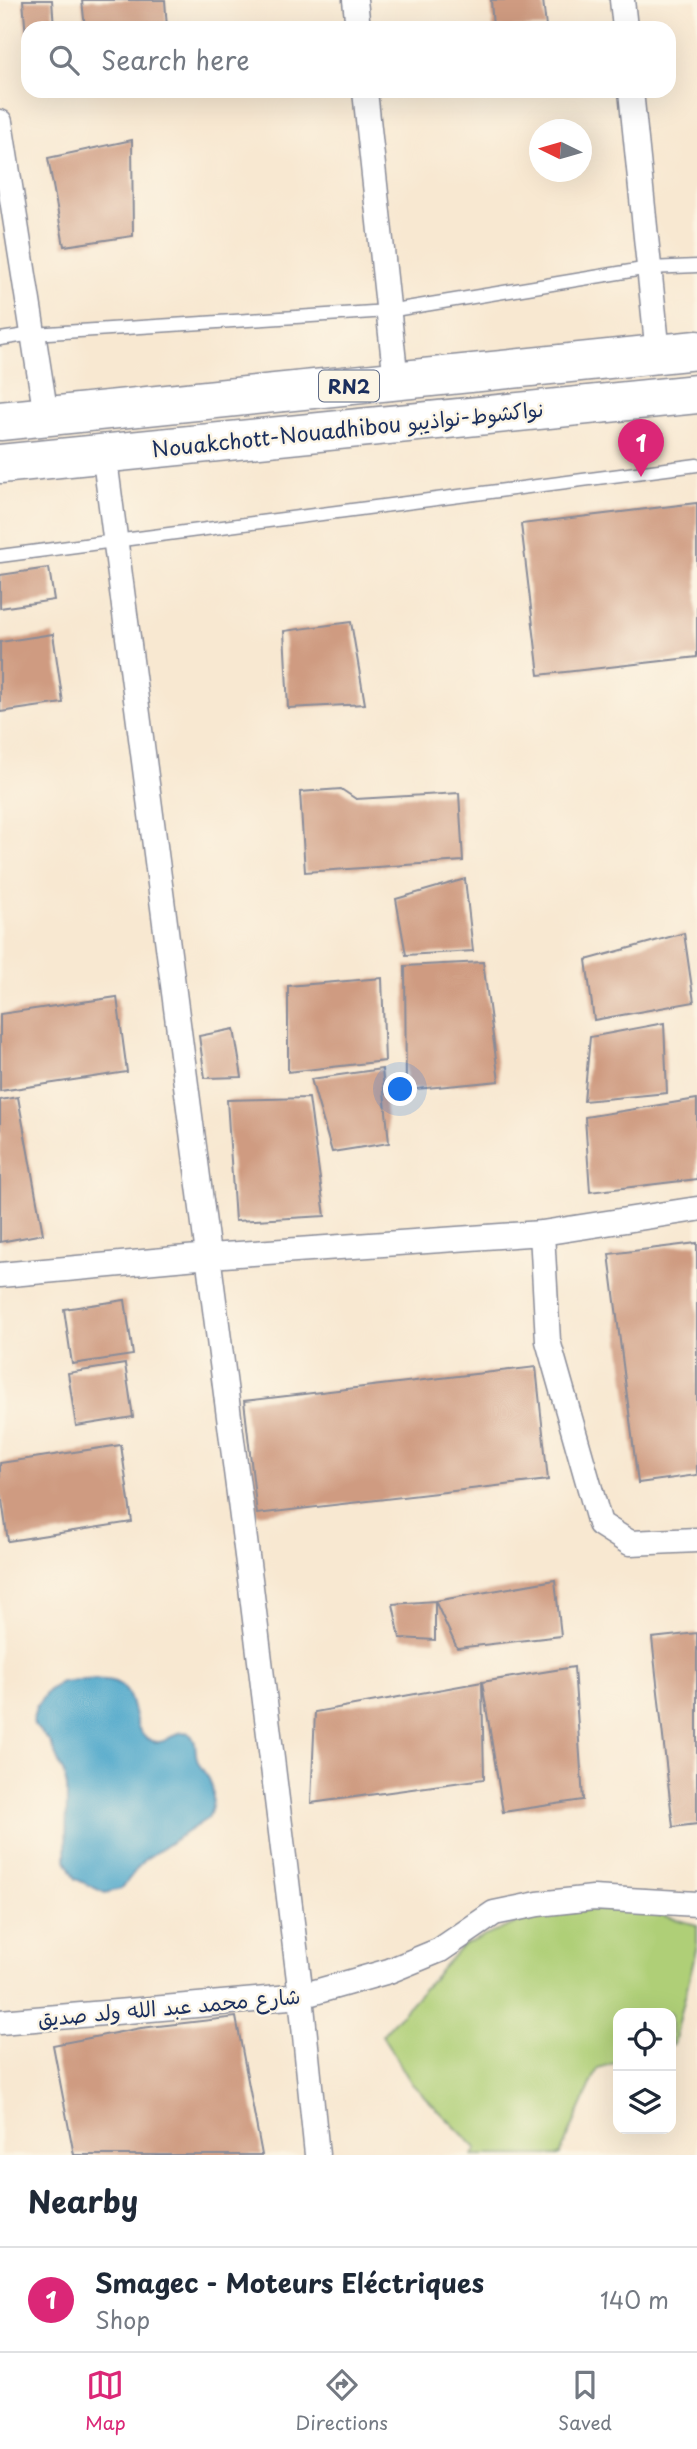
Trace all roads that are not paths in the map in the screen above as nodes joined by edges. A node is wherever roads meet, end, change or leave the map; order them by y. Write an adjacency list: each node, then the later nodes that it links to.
1 (355, 0): 3 (street)
2 (622, 0): 4 (street)
3 (357, 21)
4 (624, 21)
5 (366, 98): 10 (street)
6 (632, 98): 9 (street)
7 (0, 122): 11 (street)
8 (697, 265): 9 (lane)
9 (649, 268): 10 (lane); 14 (street)
10 (388, 311): 11 (lane); 15 (street)
11 (33, 334): 12 (lane); 17 (street)
12 (0, 339)
13 (697, 350): 14 (highway, Nouakchott-Nouadhibou نواكشوط-نواذيبو / RN2)
14 (658, 354): 15 (highway, Nouakchott-Nouadhibou نواكشوط-نواذيبو / RN2)
15 (396, 382): 17 (highway, Nouakchott-Nouadhibou نواكشوط-نواذيبو / RN2)
16 (697, 394): 19 (highway, Nouakchott-Nouadhibou نواكشوط-نواذيبو / RN2)
17 (46, 416): 18 (highway, Nouakchott-Nouadhibou نواكشوط-نواذيبو / RN2)
18 (0, 421)
19 (104, 452): 20 (highway, Nouakchott-Nouadhibou نواكشوط-نواذيبو / RN2); 22 (street)
20 (0, 464)
21 (697, 465): 22 (lane)
22 (114, 543): 23 (lane); 26 (street)
23 (0, 556)
24 (697, 1209): 25 (street)
25 (542, 1233): 26 (street); 28 (street)
26 (209, 1256): 27 (street); 30 (street)
27 (0, 1275)
28 (697, 1540)
29 (697, 1904): 30 (street, شارع محمد عبد الله ولد صديق)
30 (301, 1996): 31 (street, شارع محمد عبد الله ولد صديق); 32 (street)
31 (0, 2022)
32 (317, 2155)

